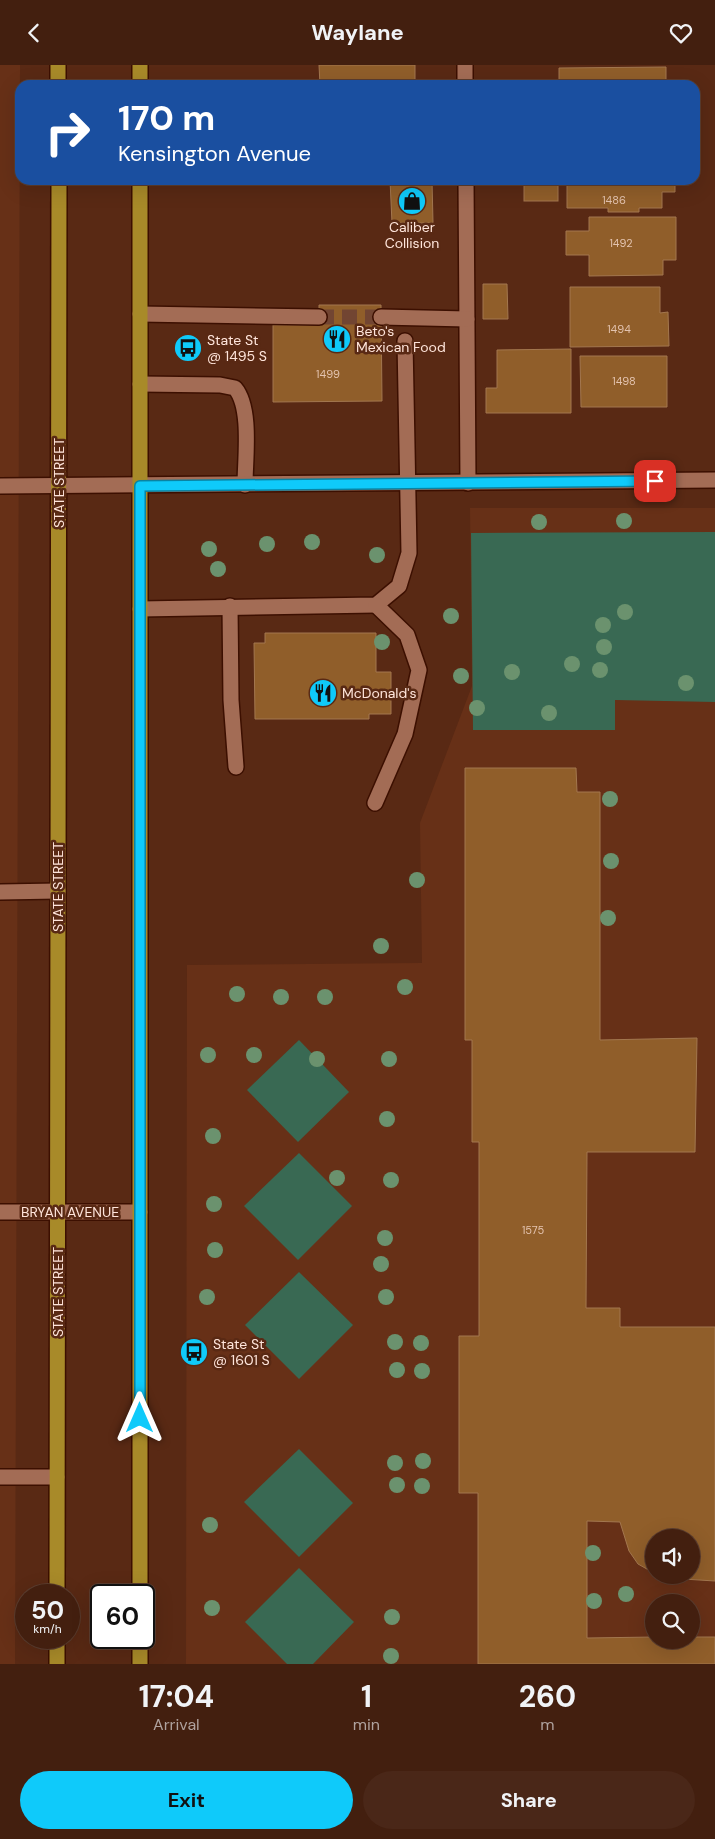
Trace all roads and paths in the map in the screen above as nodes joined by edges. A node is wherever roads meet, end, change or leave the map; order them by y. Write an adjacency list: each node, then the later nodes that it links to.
1 (58, 65): 4 (main road)
2 (140, 65): 5 (main road)
3 (465, 65): 6 (street)
4 (58, 80)
5 (140, 80)
6 (465, 80)
7 (58, 185): 21 (main road, STATE STREET)
8 (140, 185): 10 (main road)
9 (466, 185): 13 (street)
10 (140, 314): 11 (street); 15 (main road)
11 (320, 317)
12 (381, 317): 13 (street)
13 (467, 319): 17 (street)
14 (405, 341): 18 (street)
15 (140, 384): 19 (street); 22 (main road)
16 (715, 480): 17 (street)
17 (468, 483): 18 (street)
18 (408, 484): 19 (street); 23 (street)
19 (245, 485): 22 (street)
20 (0, 486): 21 (street)
21 (59, 486): 22 (street); 28 (main road, STATE STREET)
22 (140, 486): 25 (main road)
23 (376, 605): 24 (street); 27 (street)
24 (230, 606): 25 (street); 26 (street)
25 (140, 609): 32 (main road)
26 (236, 767)
27 (375, 803)
28 (58, 891): 29 (street); 31 (main road, STATE STREET)
29 (0, 892)
30 (0, 1212): 31 (street, BRYAN AVENUE)
31 (58, 1212): 32 (street, BRYAN AVENUE); 34 (main road, STATE STREET)
32 (140, 1212): 36 (main road)
33 (0, 1477): 34 (street)
34 (57, 1477): 35 (main road, STATE STREET)
35 (57, 1584)
36 (140, 1584)
37 (57, 1649): 39 (main road)
38 (140, 1649): 40 (main road)
39 (57, 1664)
40 (140, 1664)

